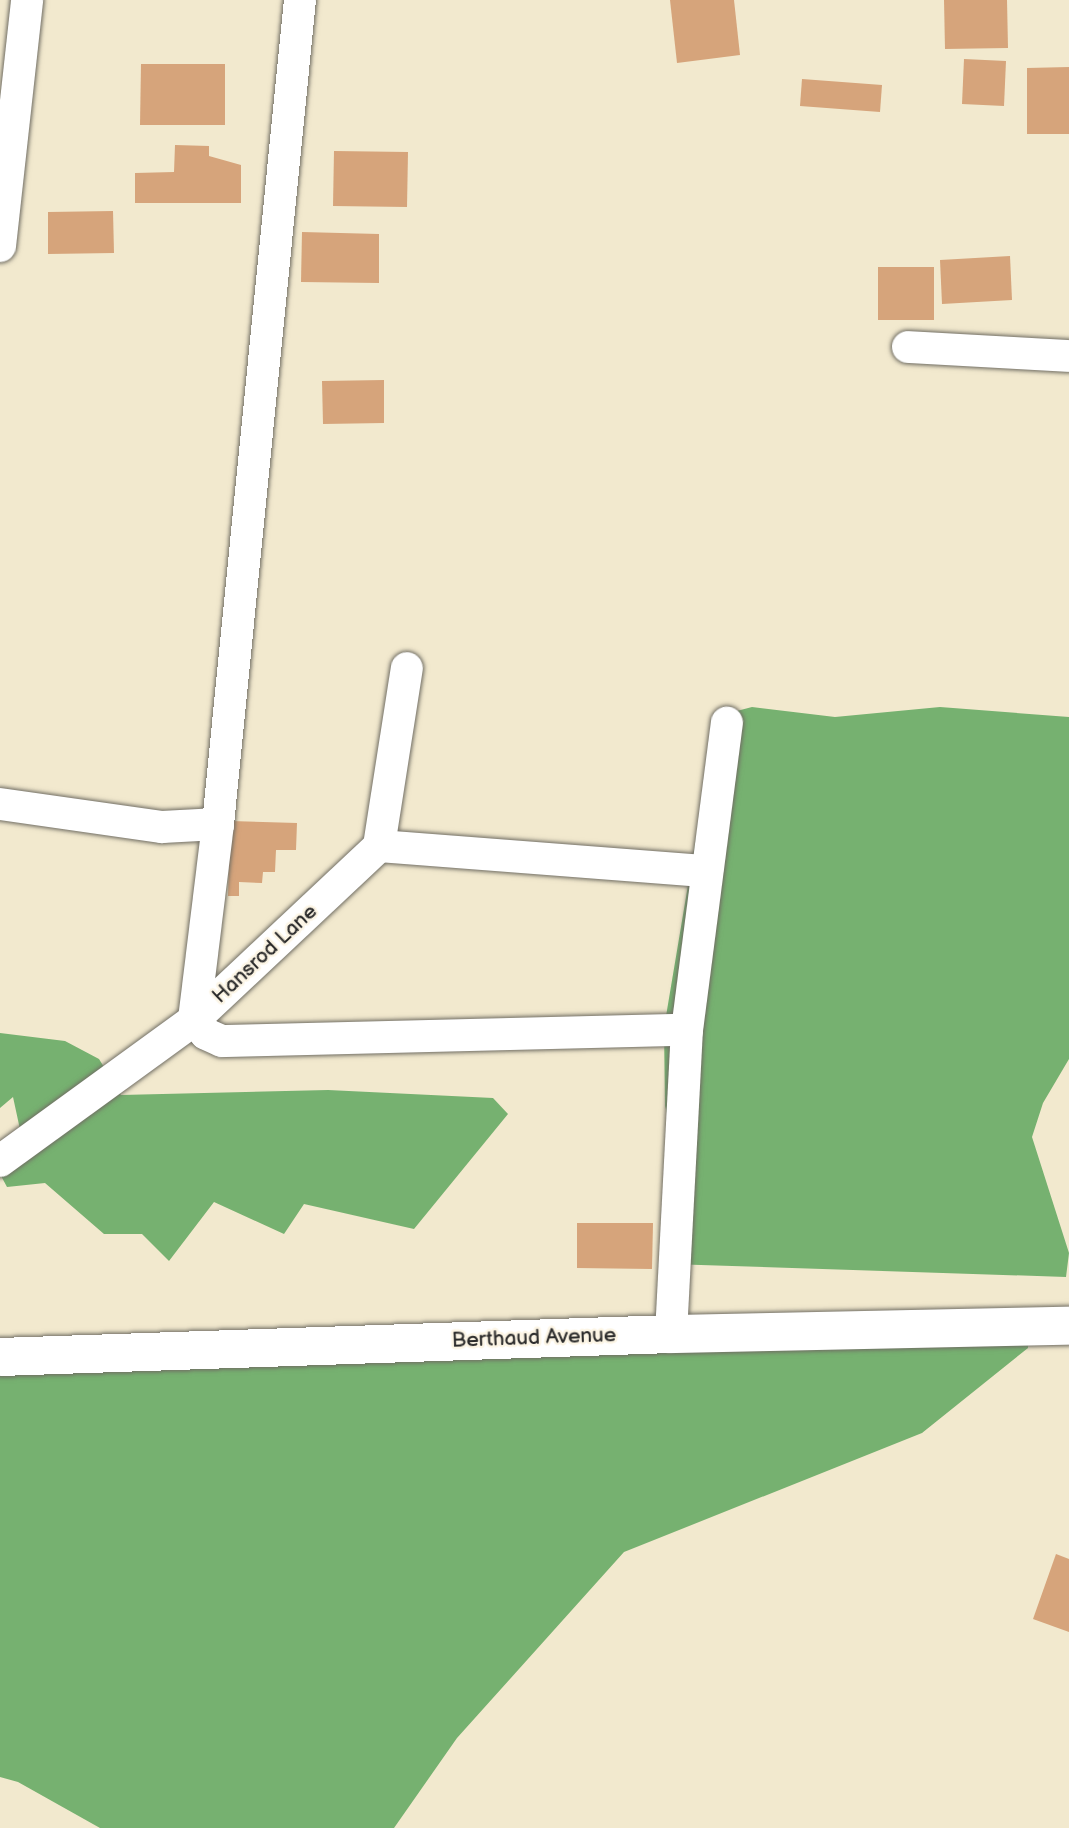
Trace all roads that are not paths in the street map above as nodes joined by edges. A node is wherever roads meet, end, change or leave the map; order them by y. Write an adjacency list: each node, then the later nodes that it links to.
1 (27, 0): 3 (street)
2 (300, 0): 9 (street)
3 (0, 246)
4 (908, 347): 5 (street)
5 (1069, 356)
6 (407, 668): 10 (street)
7 (727, 723): 11 (street)
8 (0, 804): 9 (street)
9 (218, 824): 12 (street)
10 (379, 846): 11 (street); 12 (street, Hansrod Lane)
11 (707, 871): 13 (street)
12 (194, 1020): 13 (street); 14 (street, Hansrod Lane)
13 (687, 1030): 16 (street)
14 (0, 1161)
15 (1069, 1326): 16 (street, Berthaud Avenue)
16 (671, 1334): 17 (street, Berthaud Avenue)
17 (0, 1357)

